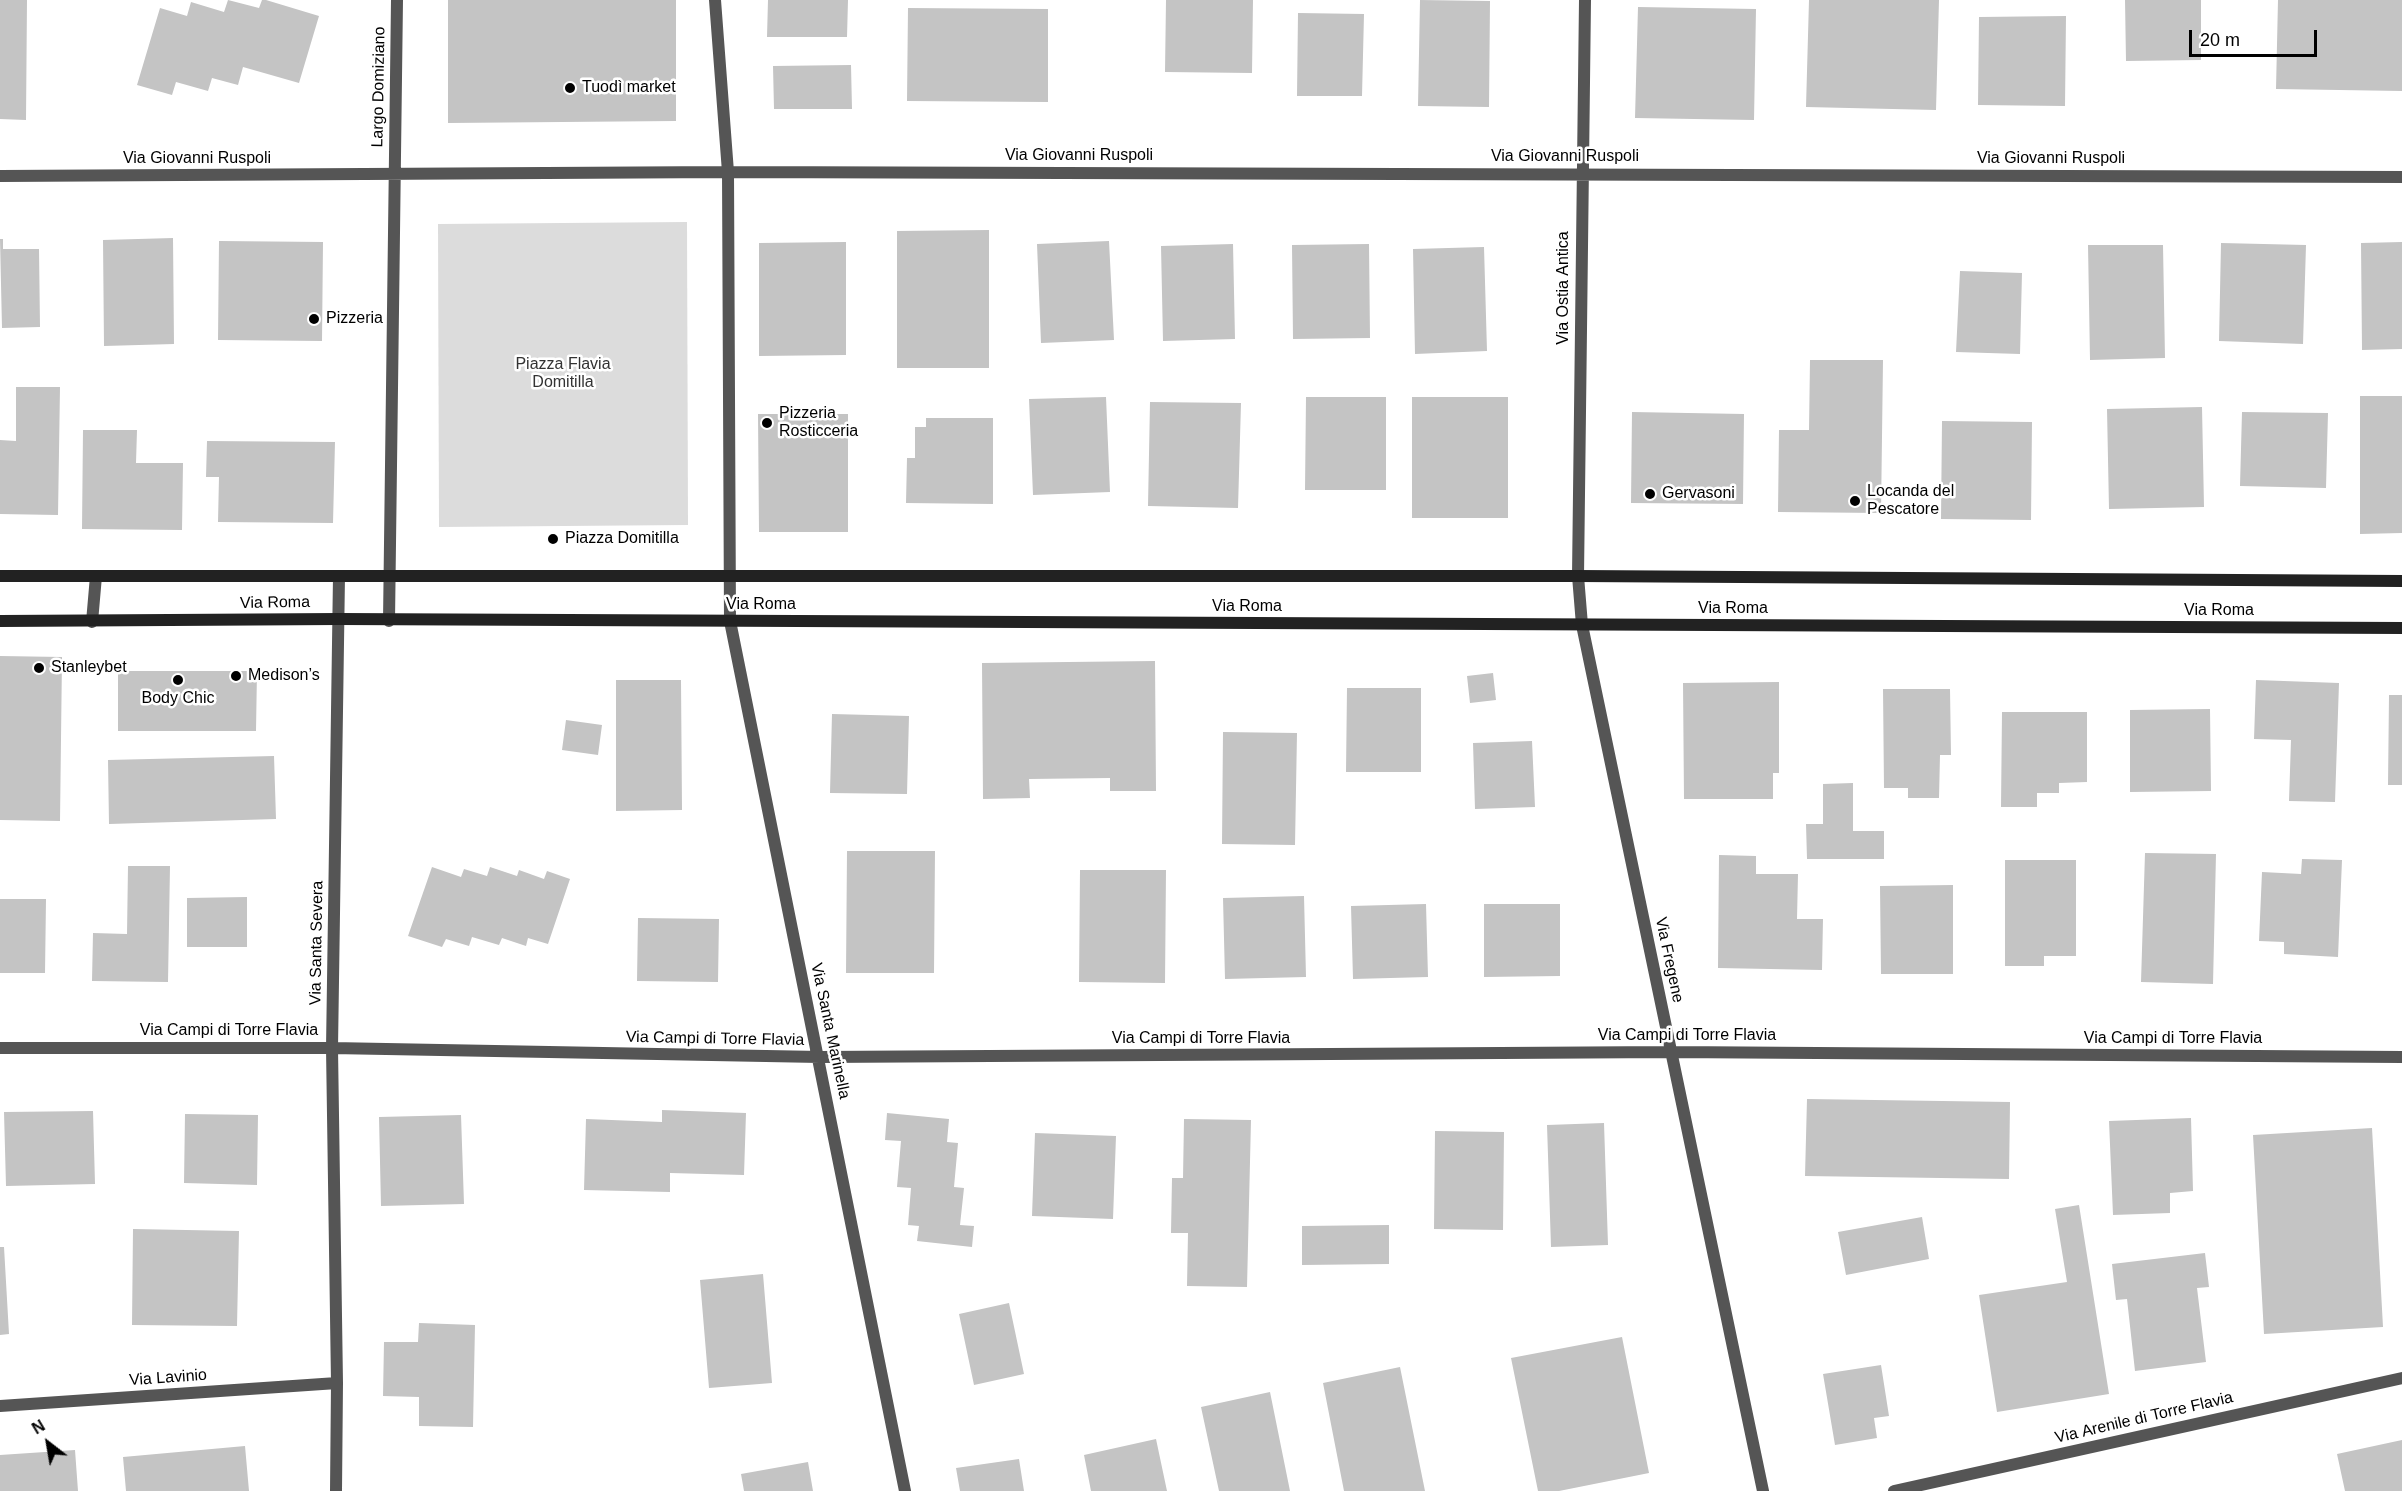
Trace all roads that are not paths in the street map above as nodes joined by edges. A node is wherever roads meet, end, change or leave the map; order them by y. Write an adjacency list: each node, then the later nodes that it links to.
1 (397, 0): 6 (street, Largo Domiziano)
2 (715, 0): 4 (street)
3 (1585, 0): 5 (street, Via Ostia Antica)
4 (728, 172): 5 (street, Via Giovanni Ruspoli); 6 (street); 14 (street)
5 (1581, 174): 8 (street, Via Giovanni Ruspoli); 13 (street, Via Ostia Antica)
6 (393, 175): 7 (street, Via Giovanni Ruspoli); 9 (street)
7 (0, 176)
8 (2402, 177)
9 (390, 575): 12 (street, Via Roma); 14 (street, Via Roma); 18 (street)
10 (0, 576): 11 (street, Via Roma)
11 (96, 576): 12 (street, Via Roma); 20 (street)
12 (339, 576): 16 (street, Via Santa Severa)
13 (1578, 576): 14 (street, Via Roma); 15 (street, Via Roma); 21 (street, Via Fregene)
14 (730, 578): 19 (street, Via Santa Marinella)
15 (2402, 581)
16 (339, 619): 18 (street, Via Roma); 20 (street, Via Roma); 24 (street, Via Santa Severa)
17 (0, 621): 20 (street, Via Roma)
18 (390, 621): 19 (street, Via Roma)
19 (730, 621): 21 (street, Via Roma); 27 (street, Via Santa Marinella)
20 (92, 622)
21 (1582, 625): 22 (street, Via Roma); 25 (street, Via Fregene)
22 (2402, 628)
23 (0, 1047): 24 (street, Via Campi di Torre Flavia)
24 (332, 1048): 27 (street, Via Campi di Torre Flavia); 29 (street, Via Santa Severa)
25 (1671, 1052): 26 (street, Via Campi di Torre Flavia); 27 (street, Via Campi di Torre Flavia); 33 (street, Via Fregene)
26 (2402, 1057)
27 (820, 1058): 32 (street, Via Santa Marinella)
28 (2402, 1378): 34 (street, Via Arenile di Torre Flavia)
29 (338, 1383): 30 (street, Via Lavinio); 31 (street, Via Santa Severa)
30 (0, 1406)
31 (336, 1491)
32 (905, 1491)
33 (1762, 1491)
34 (1894, 1491)

